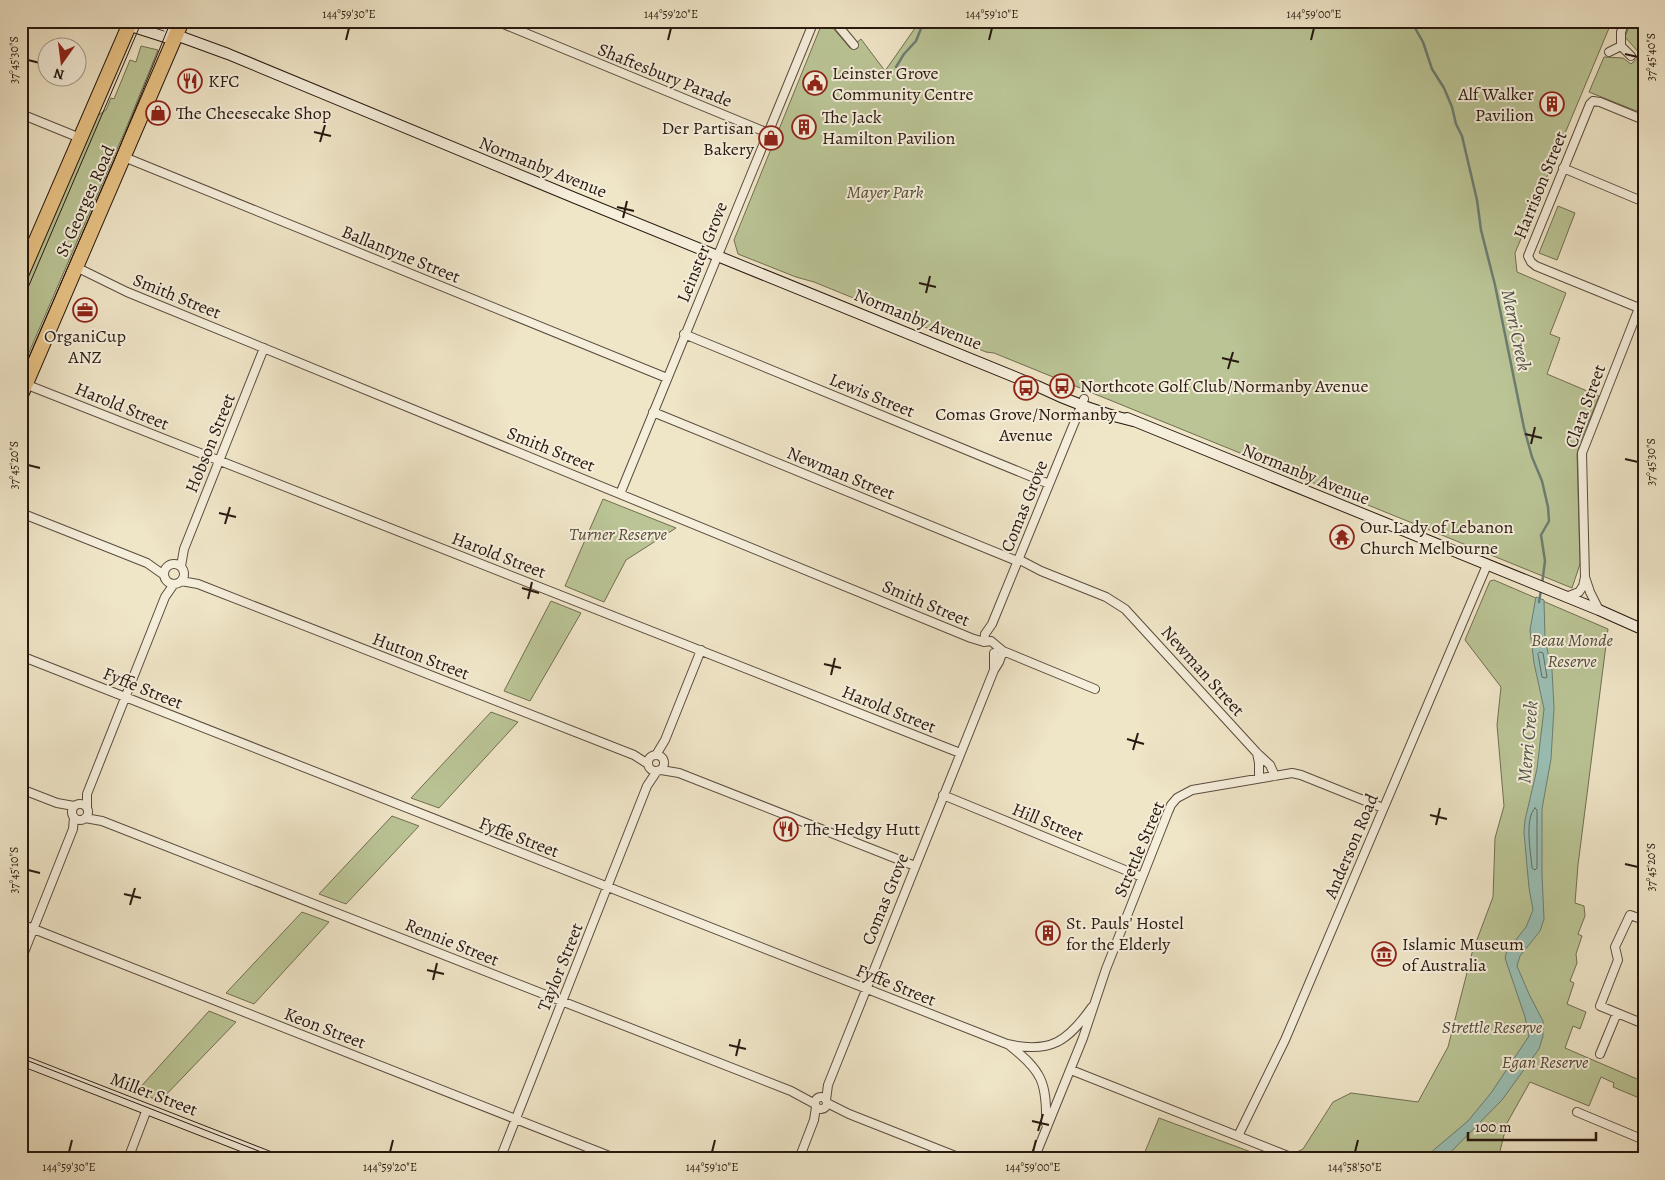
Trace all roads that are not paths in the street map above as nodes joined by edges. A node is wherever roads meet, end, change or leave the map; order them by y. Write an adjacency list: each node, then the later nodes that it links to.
1 (150, 21): 8 (main road, Normanby Avenue)
2 (182, 21): 8 (highway, St Georges Road)
3 (496, 21): 15 (street, Shaftesbury Parade)
4 (814, 21): 15 (street, Leinster Grove)
5 (834, 21): 9 (street)
6 (1625, 21): 10 (street)
7 (124, 23): 8 (main road, Normanby Avenue); 16 (highway, St Georges Road)
8 (176, 35): 17 (highway, St Georges Road); 21 (main road, Normanby Avenue)
9 (854, 45)
10 (1620, 46): 11 (street); 12 (street)
11 (1609, 52)
12 (1632, 56)
13 (21, 114): 16 (street)
14 (1644, 120): 18 (street, Harrison Street)
15 (768, 133): 21 (street, Leinster Grove)
16 (80, 138): 20 (highway, St Georges Road)
17 (124, 157): 22 (highway, St Georges Road); 27 (street, Ballantyne Street)
18 (1563, 168): 19 (street); 24 (street, Harrison Street)
19 (1644, 202)
20 (26, 250): 23 (highway, St Georges Road)
21 (718, 254): 25 (street, Leinster Grove); 29 (main road, Normanby Avenue)
22 (75, 270): 26 (street, Smith Street); 28 (highway, St Georges Road)
23 (21, 275)
24 (1641, 309): 40 (street, Clara Street)
25 (684, 334): 27 (street, Leinster Grove); 32 (street, Lewis Street)
26 (264, 348): 31 (street, Hobson Street); 33 (street, Smith Street)
27 (667, 378): 30 (street, Leinster Grove)
28 (23, 390): 31 (street, Harold Street)
29 (1082, 402): 32 (street, Comas Grove); 37 (main road, Normanby Avenue)
30 (653, 412): 33 (street, Leinster Grove); 35 (street, Newman Street)
31 (218, 460): 38 (street, Hobson Street); 46 (street, Harold Street)
32 (1049, 484): 35 (street, Comas Grove)
33 (620, 494): 45 (street, Smith Street)
34 (21, 514): 36 (street, Hutton Street)
35 (1018, 560): 45 (street, Comas Grove); 54 (street, Newman Street)
36 (147, 563): 38 (street, Hutton Street); 39 (street, Hutton Street)
37 (1487, 565): 41 (main road, Normanby Avenue); 60 (street, Anderson Road)
38 (177, 572): 39 (street, Hutton Street); 39 (street, Hobson Street); 42 (street, Hobson Street); 55 (street, Hutton Street)
39 (165, 577): 42 (street, Hobson Street)
40 (1585, 577): 41 (street); 43 (street, Clara Street)
41 (1563, 596): 43 (main road, Normanby Avenue)
42 (165, 597): 52 (street, Hobson Street)
43 (1599, 610): 44 (main road, Normanby Avenue)
44 (1644, 630)
45 (987, 641): 47 (street, Smith Street); 48 (street, Smith Street)
46 (702, 650): 53 (street, Harold Street); 55 (street, Taylor Street)
47 (1003, 651): 48 (street); 50 (street, Comas Grove); 51 (street, Smith Street)
48 (994, 653): 50 (street, Comas Grove)
49 (21, 656): 52 (street, Fyffe Street)
50 (994, 670): 53 (street, Comas Grove)
51 (1095, 688)
52 (125, 697): 61 (street, Hobson Street); 64 (street, Fyffe Street)
53 (960, 753): 59 (street, Comas Grove)
54 (1257, 753): 56 (street, Newman Street); 57 (street)
55 (656, 763): 62 (street, Hutton Street); 64 (street, Taylor Street)
56 (1275, 776): 57 (street); 60 (street)
57 (1259, 778): 63 (street, Strettle Street)
58 (21, 789): 61 (street, Rennie Street)
59 (943, 795): 62 (street, Comas Grove); 63 (street, Hill Street)
60 (1383, 808): 83 (street, Anderson Road)
61 (80, 812): 67 (street, Hobson Street); 70 (street, Rennie Street)
62 (915, 866): 69 (street, Comas Grove)
63 (1142, 877): 71 (street, Strettle Street)
64 (608, 888): 69 (street, Fyffe Street); 70 (street, Taylor Street)
65 (1644, 920): 72 (street)
66 (21, 924): 67 (street, Keon Street)
67 (33, 929): 68 (street, Hobson Street); 81 (street, Keon Street)
68 (21, 960)
69 (866, 989): 74 (street, Fyffe Street); 78 (street, Comas Grove)
70 (562, 1002): 78 (street, Rennie Street); 81 (street, Taylor Street)
71 (1092, 1007): 74 (street, Fyffe Street); 77 (street, Strettle Street)
72 (1616, 1013): 73 (street); 75 (street)
73 (1644, 1024)
74 (1007, 1044): 82 (street, Fyffe Street)
75 (1600, 1054)
76 (21, 1060): 79 (main road, Miller Street)
77 (1070, 1070): 82 (street, Strettle Street); 83 (street)
78 (821, 1103): 91 (street, Comas Grove); 92 (street, Rennie Street)
79 (147, 1110): 85 (main road, Miller Street); 87 (street)
80 (1577, 1112): 84 (street)
81 (516, 1119): 89 (street, Taylor Street); 90 (street, Keon Street)
82 (1046, 1130): 93 (street, Strettle Street)
83 (1238, 1136): 86 (street)
84 (1644, 1140)
85 (254, 1155): 88 (main road, Miller Street)
86 (1288, 1156)
87 (128, 1159)
88 (275, 1159)
89 (500, 1159)
90 (617, 1159)
91 (800, 1159)
92 (962, 1159)
93 (1034, 1159)

